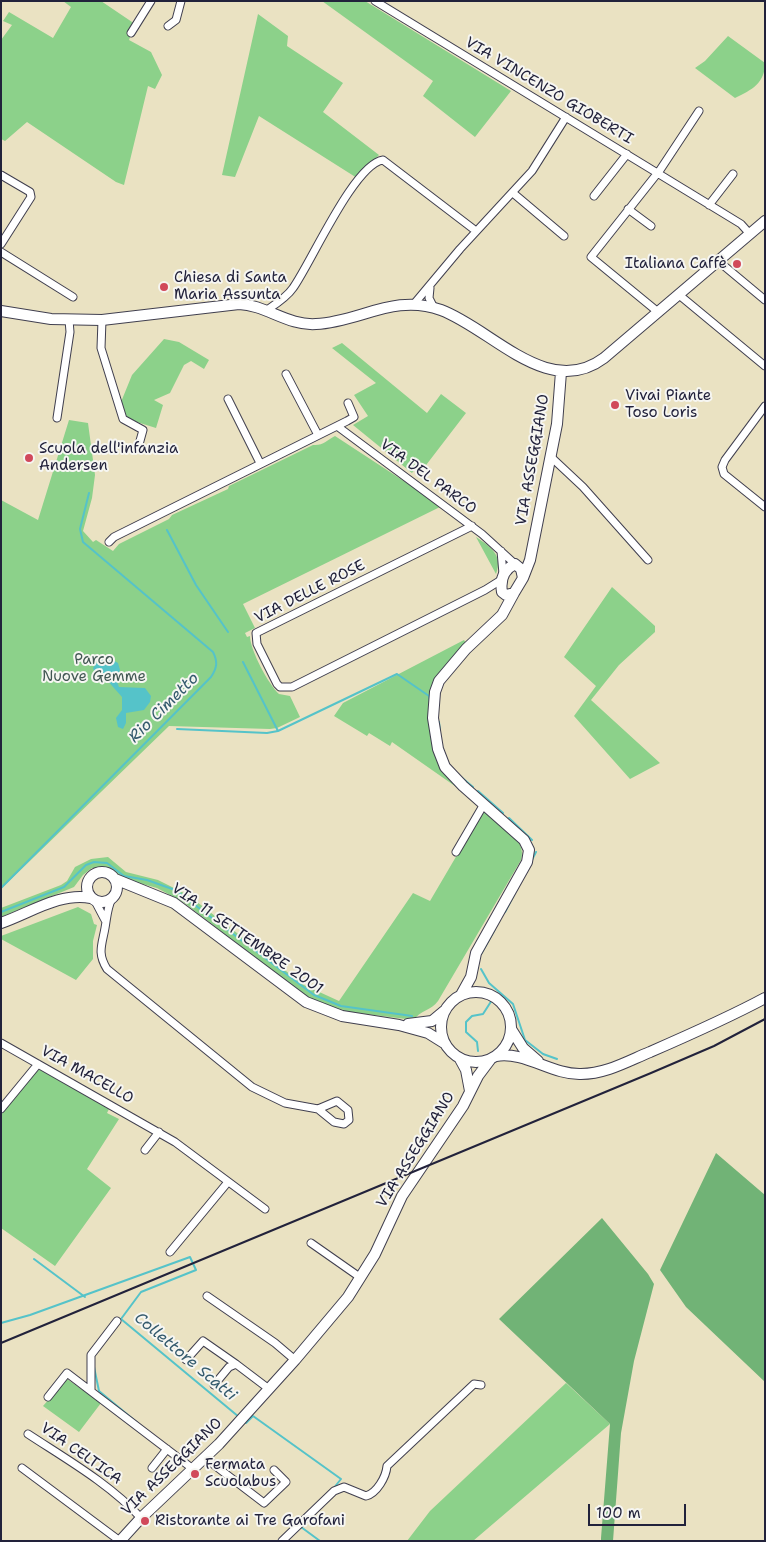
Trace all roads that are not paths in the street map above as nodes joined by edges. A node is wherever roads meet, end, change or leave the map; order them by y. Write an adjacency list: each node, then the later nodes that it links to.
1 (151, 1): 5 (street)
2 (181, 1): 4 (street)
3 (375, 1): 7 (street, VIA VINCENZO GIOBERTI)
4 (168, 26)
5 (131, 34)
6 (699, 111): 9 (street)
7 (566, 117): 8 (street, VIA VINCENZO GIOBERTI); 12 (street)
8 (627, 154): 9 (street, VIA VINCENZO GIOBERTI); 13 (street)
9 (657, 172): 14 (street, VIA VINCENZO GIOBERTI); 15 (street)
10 (733, 174): 14 (street)
11 (1, 175): 21 (street)
12 (512, 193): 18 (street); 20 (street)
13 (594, 196)
14 (709, 204): 19 (street, VIA VINCENZO GIOBERTI)
15 (628, 209): 16 (street); 32 (street)
16 (651, 226)
17 (763, 226): 19 (street)
18 (476, 231): 24 (street); 30 (street)
19 (750, 233): 23 (street)
20 (564, 236)
21 (1, 244)
22 (1, 252): 26 (street)
23 (717, 260): 25 (street); 27 (street)
24 (430, 287): 28 (street); 29 (street)
25 (678, 294): 32 (street); 35 (street)
26 (73, 297)
27 (765, 300)
28 (414, 304): 29 (street); 30 (street)
29 (434, 308): 36 (street)
30 (267, 310): 34 (street)
31 (1, 311): 33 (street)
32 (658, 312): 36 (street)
33 (69, 320): 34 (street); 41 (street)
34 (102, 320): 44 (street)
35 (765, 366)
36 (561, 372): 45 (street, VIA ASSEGGIANO)
37 (286, 374): 43 (street)
38 (228, 399): 46 (street)
39 (348, 403): 42 (street)
40 (765, 406): 47 (street)
41 (57, 418)
42 (337, 426): 43 (street); 48 (street, VIA DEL PARCO)
43 (318, 435): 46 (street)
44 (138, 448)
45 (551, 457): 51 (street, VIA ASSEGGIANO); 52 (street)
46 (260, 463): 49 (street)
47 (765, 507)
48 (472, 526): 50 (street, VIA DEL PARCO); 56 (street, VIA DELLE ROSE)
49 (109, 542)
50 (501, 550): 53 (street, VIA DEL PARCO); 54 (street)
51 (530, 553): 53 (street); 55 (street, VIA ASSEGGIANO)
52 (648, 560)
53 (516, 565): 54 (street); 55 (street)
54 (502, 577): 56 (street, VIA DELLE ROSE); 57 (street)
55 (523, 578): 57 (street, VIA ASSEGGIANO)
56 (486, 590): 57 (street)
57 (507, 593): 58 (street, VIA ASSEGGIANO)
58 (484, 804): 59 (street); 68 (street, VIA ASSEGGIANO)
59 (456, 852)
60 (115, 879): 61 (street, VIA 11 SETTEMBRE 2001); 62 (street, VIA 11 SETTEMBRE 2001); 63 (street)
61 (86, 884): 64 (street, VIA 11 SETTEMBRE 2001); 65 (street)
62 (136, 888): 63 (street, VIA 11 SETTEMBRE 2001); 73 (street, VIA 11 SETTEMBRE 2001)
63 (114, 896): 65 (street, VIA 11 SETTEMBRE 2001); 66 (street)
64 (61, 899): 65 (street, VIA 11 SETTEMBRE 2001); 67 (street, VIA 11 SETTEMBRE 2001)
65 (93, 899): 66 (street)
66 (106, 920): 83 (street)
67 (1, 922)
68 (473, 964): 69 (street); 70 (street, VIA ASSEGGIANO)
69 (485, 992): 70 (street); 74 (street)
70 (461, 995): 72 (street, VIA ASSEGGIANO)
71 (765, 998): 80 (street)
72 (444, 1011): 73 (street, VIA 11 SETTEMBRE 2001); 76 (street)
73 (399, 1024): 76 (street, VIA 11 SETTEMBRE 2001)
74 (512, 1030): 77 (street, VIA ASSEGGIANO); 80 (street)
75 (1, 1043): 79 (street, VIA MACELLO)
76 (444, 1043): 78 (street, VIA ASSEGGIANO)
77 (493, 1058): 78 (street); 80 (street); 81 (street, VIA ASSEGGIANO)
78 (460, 1059): 81 (street, VIA ASSEGGIANO)
79 (38, 1064): 82 (street); 84 (street, VIA MACELLO)
80 (543, 1066)
81 (470, 1091): 90 (street, VIA ASSEGGIANO)
82 (1, 1109)
83 (318, 1109)
84 (159, 1132): 85 (street); 86 (street, VIA MACELLO)
85 (145, 1150)
86 (228, 1182): 87 (street, VIA MACELLO); 89 (street)
87 (265, 1209)
88 (310, 1243): 90 (street)
89 (170, 1252)
90 (361, 1278): 94 (street, VIA ASSEGGIANO)
91 (207, 1296): 94 (street)
92 (118, 1321): 99 (street)
93 (186, 1360): 95 (street)
94 (295, 1360): 98 (street, VIA ASSEGGIANO)
95 (236, 1364): 96 (street); 98 (street)
96 (214, 1384)
97 (481, 1385): 110 (street)
98 (270, 1389): 103 (street, VIA ASSEGGIANO)
99 (91, 1391): 100 (street); 102 (street)
100 (48, 1397)
101 (28, 1434): 108 (street, VIA CELTICA)
102 (167, 1449): 105 (street); 106 (street)
103 (205, 1458): 106 (street, VIA ASSEGGIANO); 107 (street)
104 (22, 1468): 109 (street, VIA ASSEGGIANO)
105 (152, 1468)
106 (194, 1469): 108 (street, VIA ASSEGGIANO)
107 (274, 1470)
108 (141, 1518): 109 (street, VIA ASSEGGIANO)
109 (120, 1541)
110 (282, 1541)

